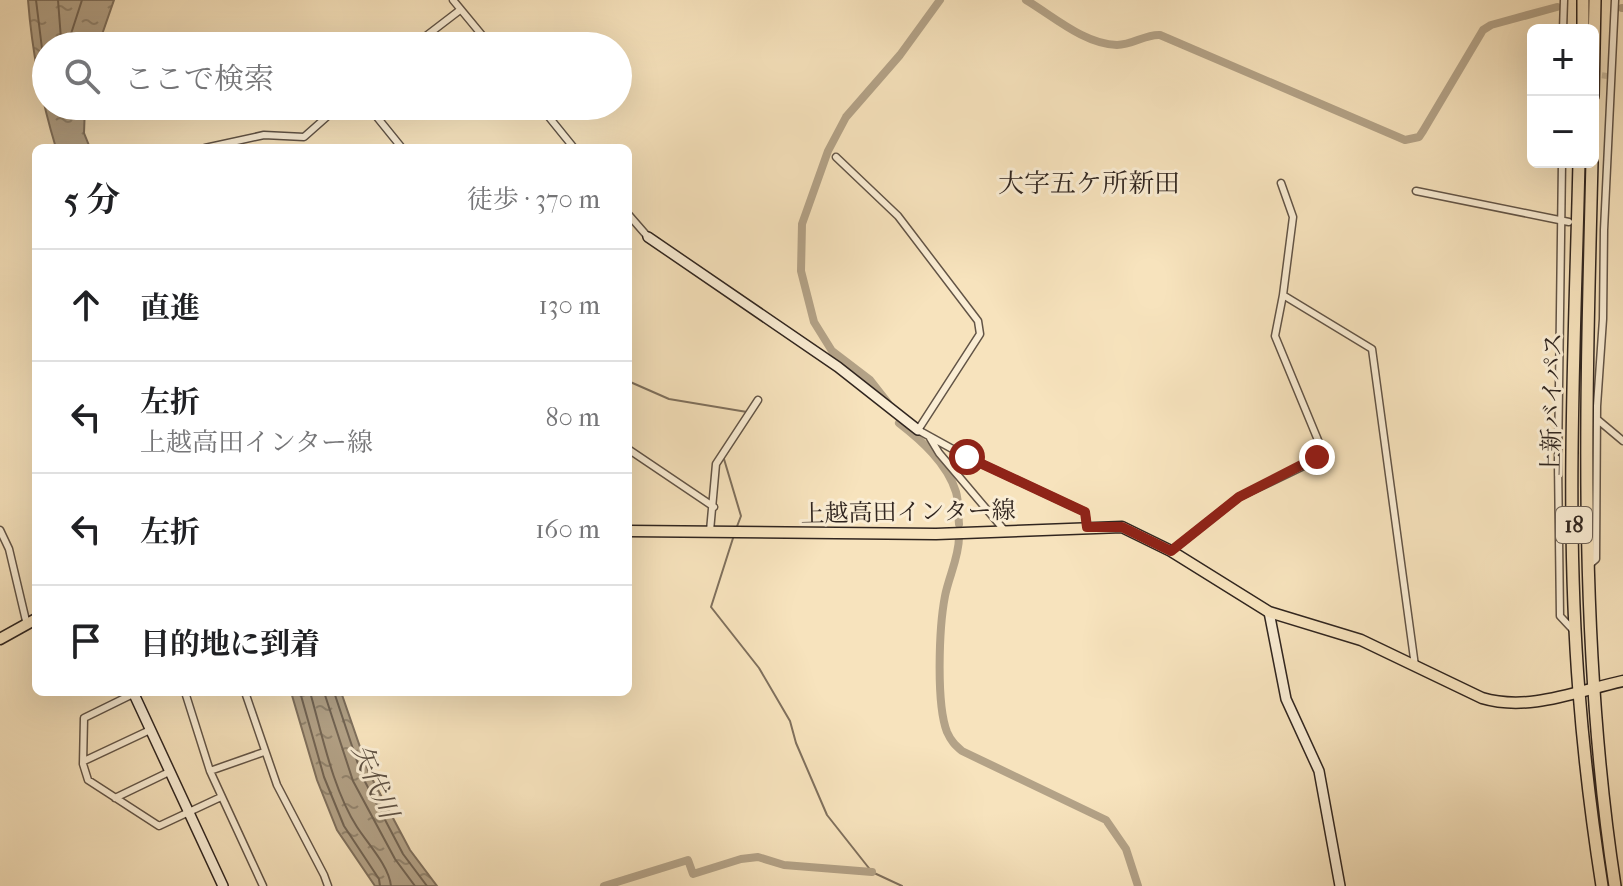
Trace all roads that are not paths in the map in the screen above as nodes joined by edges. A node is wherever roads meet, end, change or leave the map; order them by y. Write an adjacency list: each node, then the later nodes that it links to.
1 (453, 0): 6 (street)
2 (1564, 0): 7 (street)
3 (1583, 0): 8 (highway)
4 (1595, 0): 9 (highway)
5 (1615, 0): 30 (street)
6 (460, 10): 10 (street); 11 (street)
7 (1563, 24)
8 (1583, 24)
9 (1594, 24)
10 (431, 32)
11 (479, 32)
12 (323, 120): 15 (street)
13 (379, 120): 16 (street)
14 (551, 120): 17 (street)
15 (223, 144)
16 (399, 144)
17 (571, 144)
18 (836, 157): 31 (street)
19 (1562, 168): 25 (street)
20 (1579, 168): 45 (highway, 上新バイパス / 18)
21 (1592, 168): 42 (highway, 上新バイパス / 18)
22 (1281, 183): 28 (street)
23 (1416, 191): 25 (street)
24 (632, 219): 27 (street)
25 (1561, 220): 26 (street); 45 (street)
26 (1569, 222)
27 (648, 237): 31 (street)
28 (1283, 295): 41 (street); 47 (street)
29 (758, 400): 35 (street)
30 (1598, 420): 33 (street); 42 (street)
31 (918, 430): 32 (street)
32 (928, 435): 36 (street); 40 (street)
33 (1623, 441)
34 (632, 452): 35 (street)
35 (714, 507): 39 (street)
36 (1087, 527): 40 (main road, 上越高田インター線); 41 (main road, 上越高田インター線)
37 (0, 530): 44 (street)
38 (632, 531): 39 (main road, 上越高田インター線)
39 (710, 531): 40 (main road, 上越高田インター線)
40 (1005, 531)
41 (1171, 551): 43 (main road, 上越高田インター線)
42 (1588, 567): 49 (highway, 上新バイパス / 18)
43 (1269, 612): 47 (main road, 上越高田インター線); 66 (street)
44 (31, 622): 46 (main road)
45 (1577, 633): 50 (highway, 上新バイパス / 18)
46 (0, 639)
47 (1415, 666): 50 (main road, 上越高田インター線)
48 (1623, 681): 49 (main road, 上越高田インター線)
49 (1592, 688): 50 (main road, 上越高田インター線); 68 (highway, 上新バイパス / 18)
50 (1579, 691): 67 (highway, 上新バイパス / 18)
51 (127, 696): 57 (street)
52 (134, 696): 55 (street)
53 (186, 696): 58 (street)
54 (246, 696): 56 (street)
55 (150, 730): 57 (street); 59 (street)
56 (264, 752): 58 (street); 63 (street)
57 (84, 761): 61 (street)
58 (210, 771): 60 (street)
59 (169, 772): 61 (street); 62 (street)
60 (221, 797): 62 (street); 65 (street)
61 (115, 798): 62 (street)
62 (188, 813): 64 (street)
63 (329, 885)
64 (223, 886)
65 (263, 886)
66 (1340, 886)
67 (1602, 886)
68 (1615, 886)

